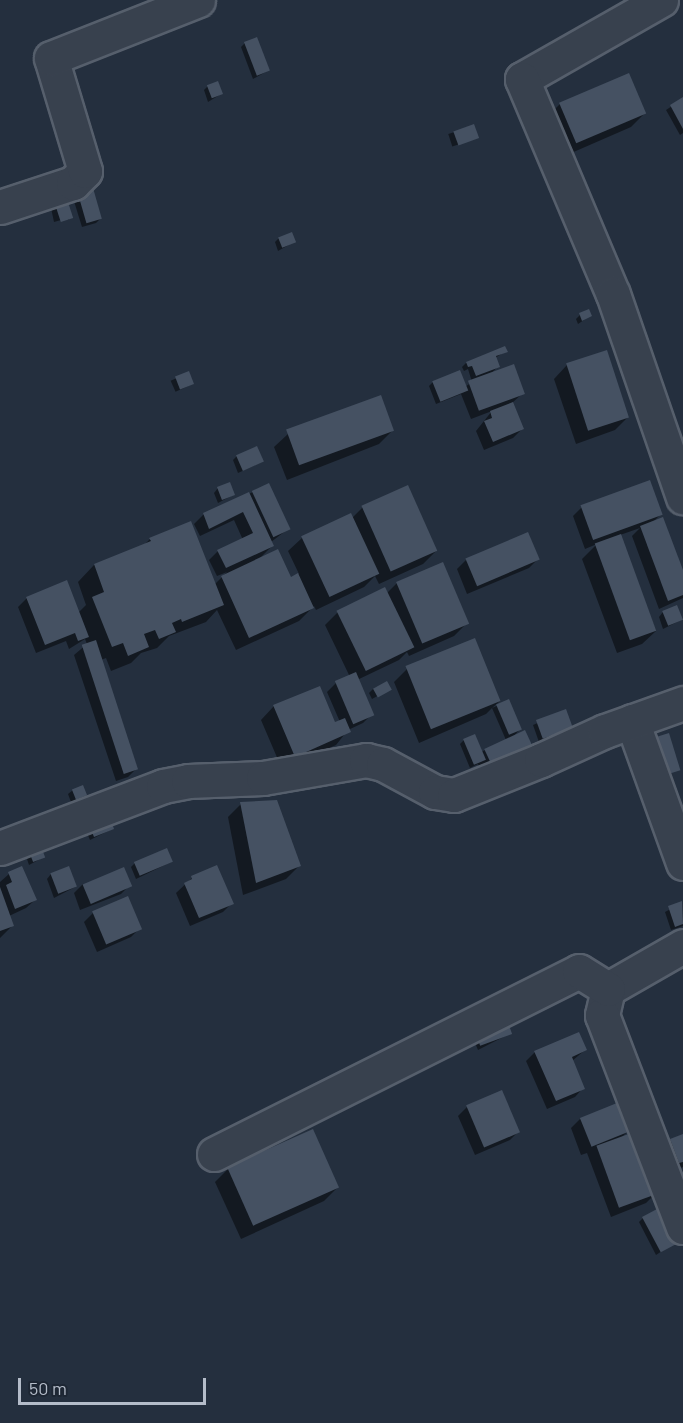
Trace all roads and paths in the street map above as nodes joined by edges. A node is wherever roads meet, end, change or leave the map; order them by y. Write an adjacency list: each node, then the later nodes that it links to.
1 (198, 0): 3 (street)
2 (661, 0): 4 (street)
3 (0, 207)
4 (683, 497)
5 (683, 703): 6 (street)
6 (632, 721): 7 (street); 8 (street)
7 (0, 848)
8 (683, 863)
9 (683, 946): 10 (street)
10 (608, 988): 11 (street); 12 (street)
11 (214, 1154)
12 (683, 1227)

